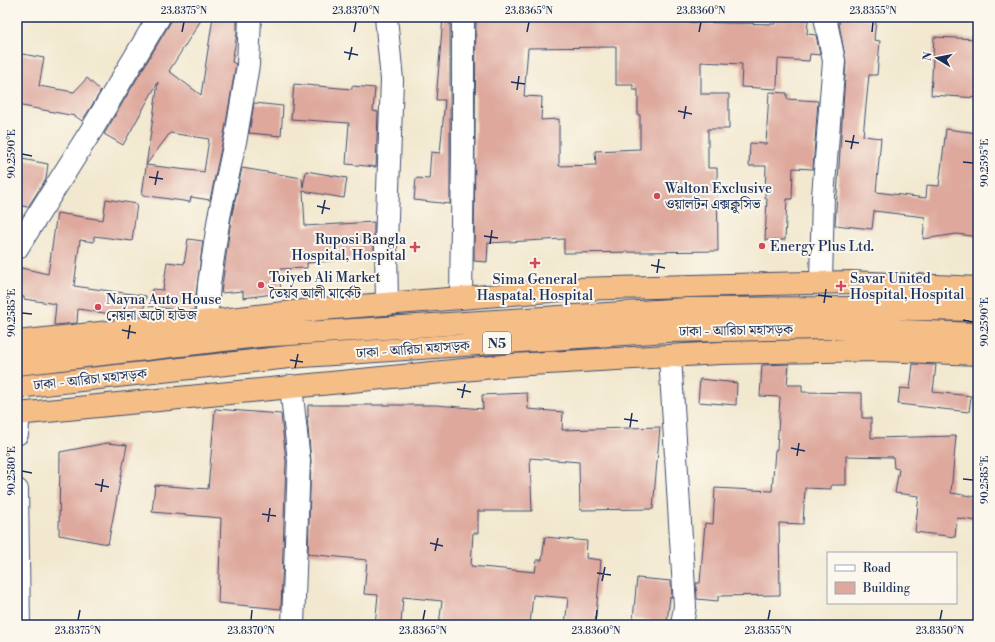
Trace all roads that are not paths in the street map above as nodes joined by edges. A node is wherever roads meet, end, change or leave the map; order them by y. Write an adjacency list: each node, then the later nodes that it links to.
1 (159, 17): 6 (street)
2 (250, 17): 12 (street)
3 (386, 17): 10 (street)
4 (463, 17): 9 (street)
5 (825, 17): 7 (street)
6 (17, 248)
7 (821, 282): 8 (highway); 9 (highway)
8 (978, 288)
9 (461, 298): 10 (highway)
10 (387, 304): 12 (highway)
11 (978, 310): 17 (highway, ঢাকা - আরিচা মহাসড়ক / N5)
12 (206, 322): 14 (highway)
13 (978, 334): 19 (highway, ঢাকা - আরিচা মহাসড়ক / N5)
14 (17, 342)
15 (978, 354): 16 (highway)
16 (670, 356): 18 (highway); 24 (street)
17 (17, 364)
18 (291, 386): 20 (highway); 23 (street)
19 (17, 387)
20 (18, 421)
21 (17, 490): 22 (street)
22 (19, 625)
23 (293, 625)
24 (682, 625)

